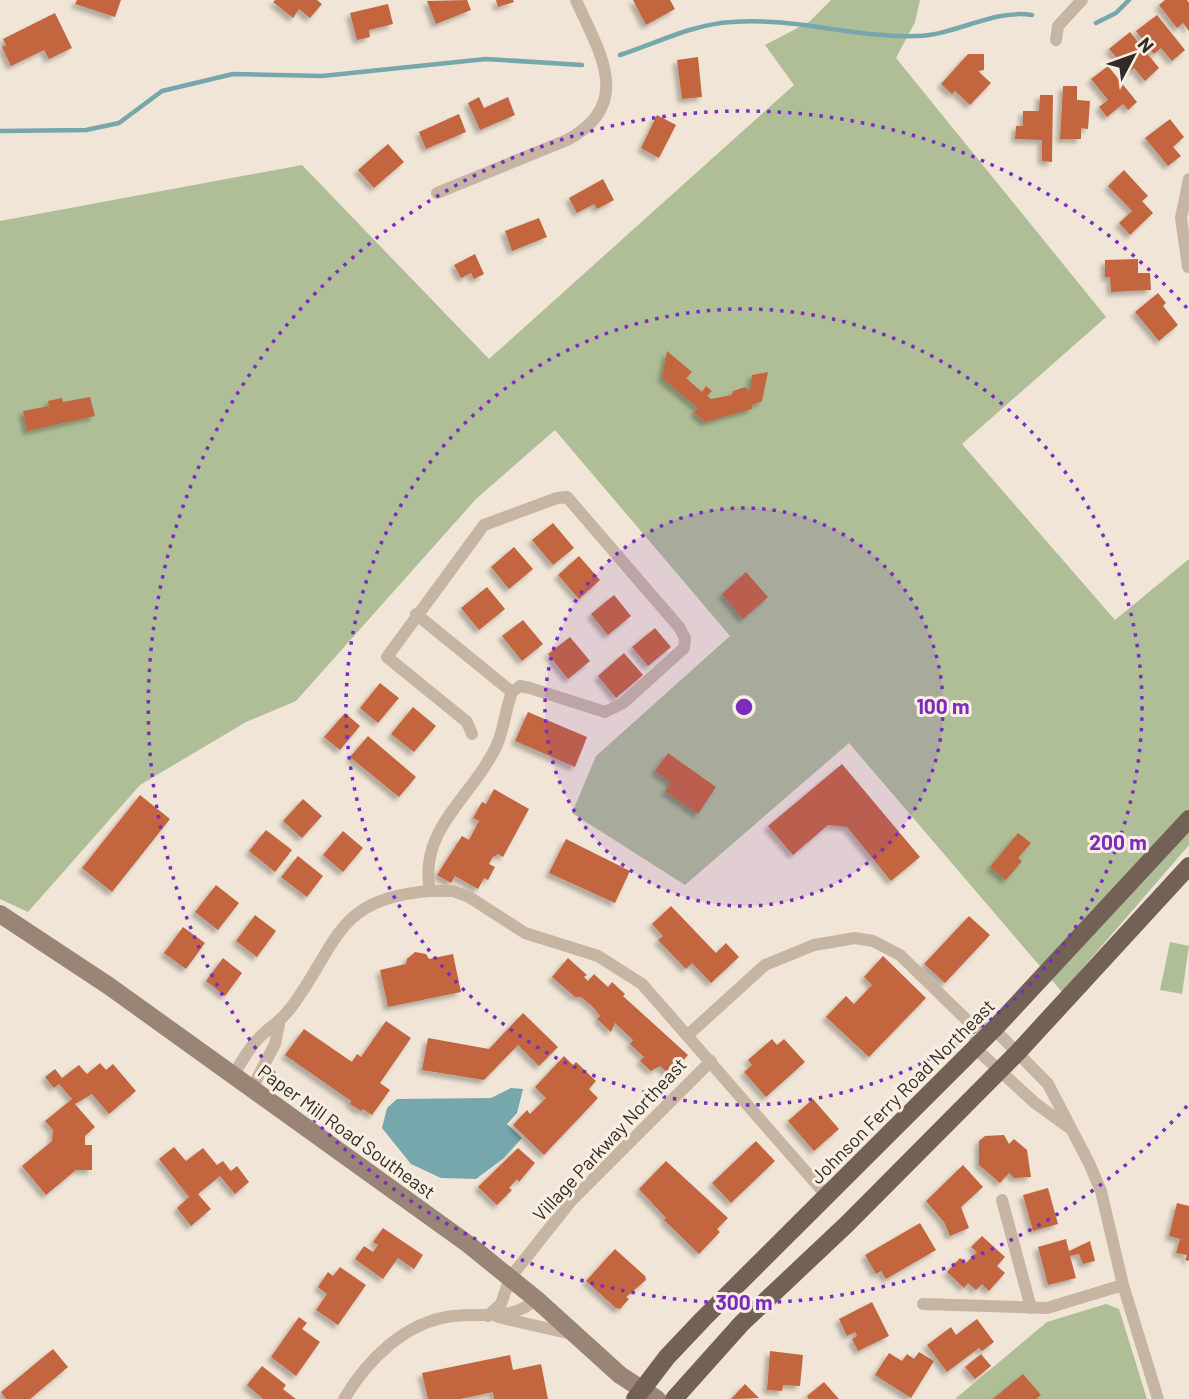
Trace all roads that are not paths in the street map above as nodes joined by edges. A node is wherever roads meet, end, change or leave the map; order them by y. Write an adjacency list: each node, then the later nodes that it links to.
1 (576, 0): 5 (street)
2 (1082, 0): 3 (street)
3 (1056, 40)
4 (1189, 179): 6 (street)
5 (437, 193)
6 (1188, 267)
7 (416, 614): 8 (street); 8 (street); 9 (street)
8 (512, 692): 12 (street)
9 (472, 734)
10 (1189, 819): 16 (main road, Johnson Ferry Road Northeast)
11 (1189, 866): 19 (main road)
12 (430, 891): 14 (street, Village Parkway Northeast); 17 (street, Village Parkway Northeast)
13 (0, 914): 22 (street, Paper Mill Road Southeast)
14 (279, 1024): 22 (street, Village Parkway Northeast); 23 (street, Village Parkway Northeast)
15 (974, 1027): 16 (street); 17 (street); 18 (street)
16 (994, 1029): 18 (main road, Johnson Ferry Road Northeast); 19 (street)
17 (689, 1034): 20 (street, Village Parkway Northeast)
18 (975, 1048): 21 (street); 25 (main road, Johnson Ferry Road Northeast)
19 (1018, 1052): 21 (main road); 24 (street)
20 (711, 1061): 25 (street, Village Parkway Northeast); 27 (street, Village Parkway Northeast)
21 (1000, 1071): 24 (street); 37 (main road)
22 (233, 1075): 23 (street, Paper Mill Road Southeast)
23 (252, 1088): 27 (street, Paper Mill Road Southeast)
24 (1069, 1127): 28 (street)
25 (827, 1196): 34 (main road, Johnson Ferry Road Northeast)
26 (1002, 1200): 31 (street)
27 (510, 1278): 29 (street, Paper Mill Road Southeast); 32 (street, Village Parkway Northeast)
28 (1123, 1285): 31 (street); 38 (street)
29 (536, 1299): 32 (street); 33 (street, Paper Mill Road Southeast)
30 (923, 1304): 31 (street)
31 (1031, 1308)
32 (491, 1316): 33 (street); 35 (street)
33 (575, 1335): 34 (street, Paper Mill Road Southeast)
34 (638, 1394): 36 (street, Paper Mill Road Southeast)
35 (344, 1399)
36 (657, 1399)
37 (674, 1399)
38 (1158, 1399)

